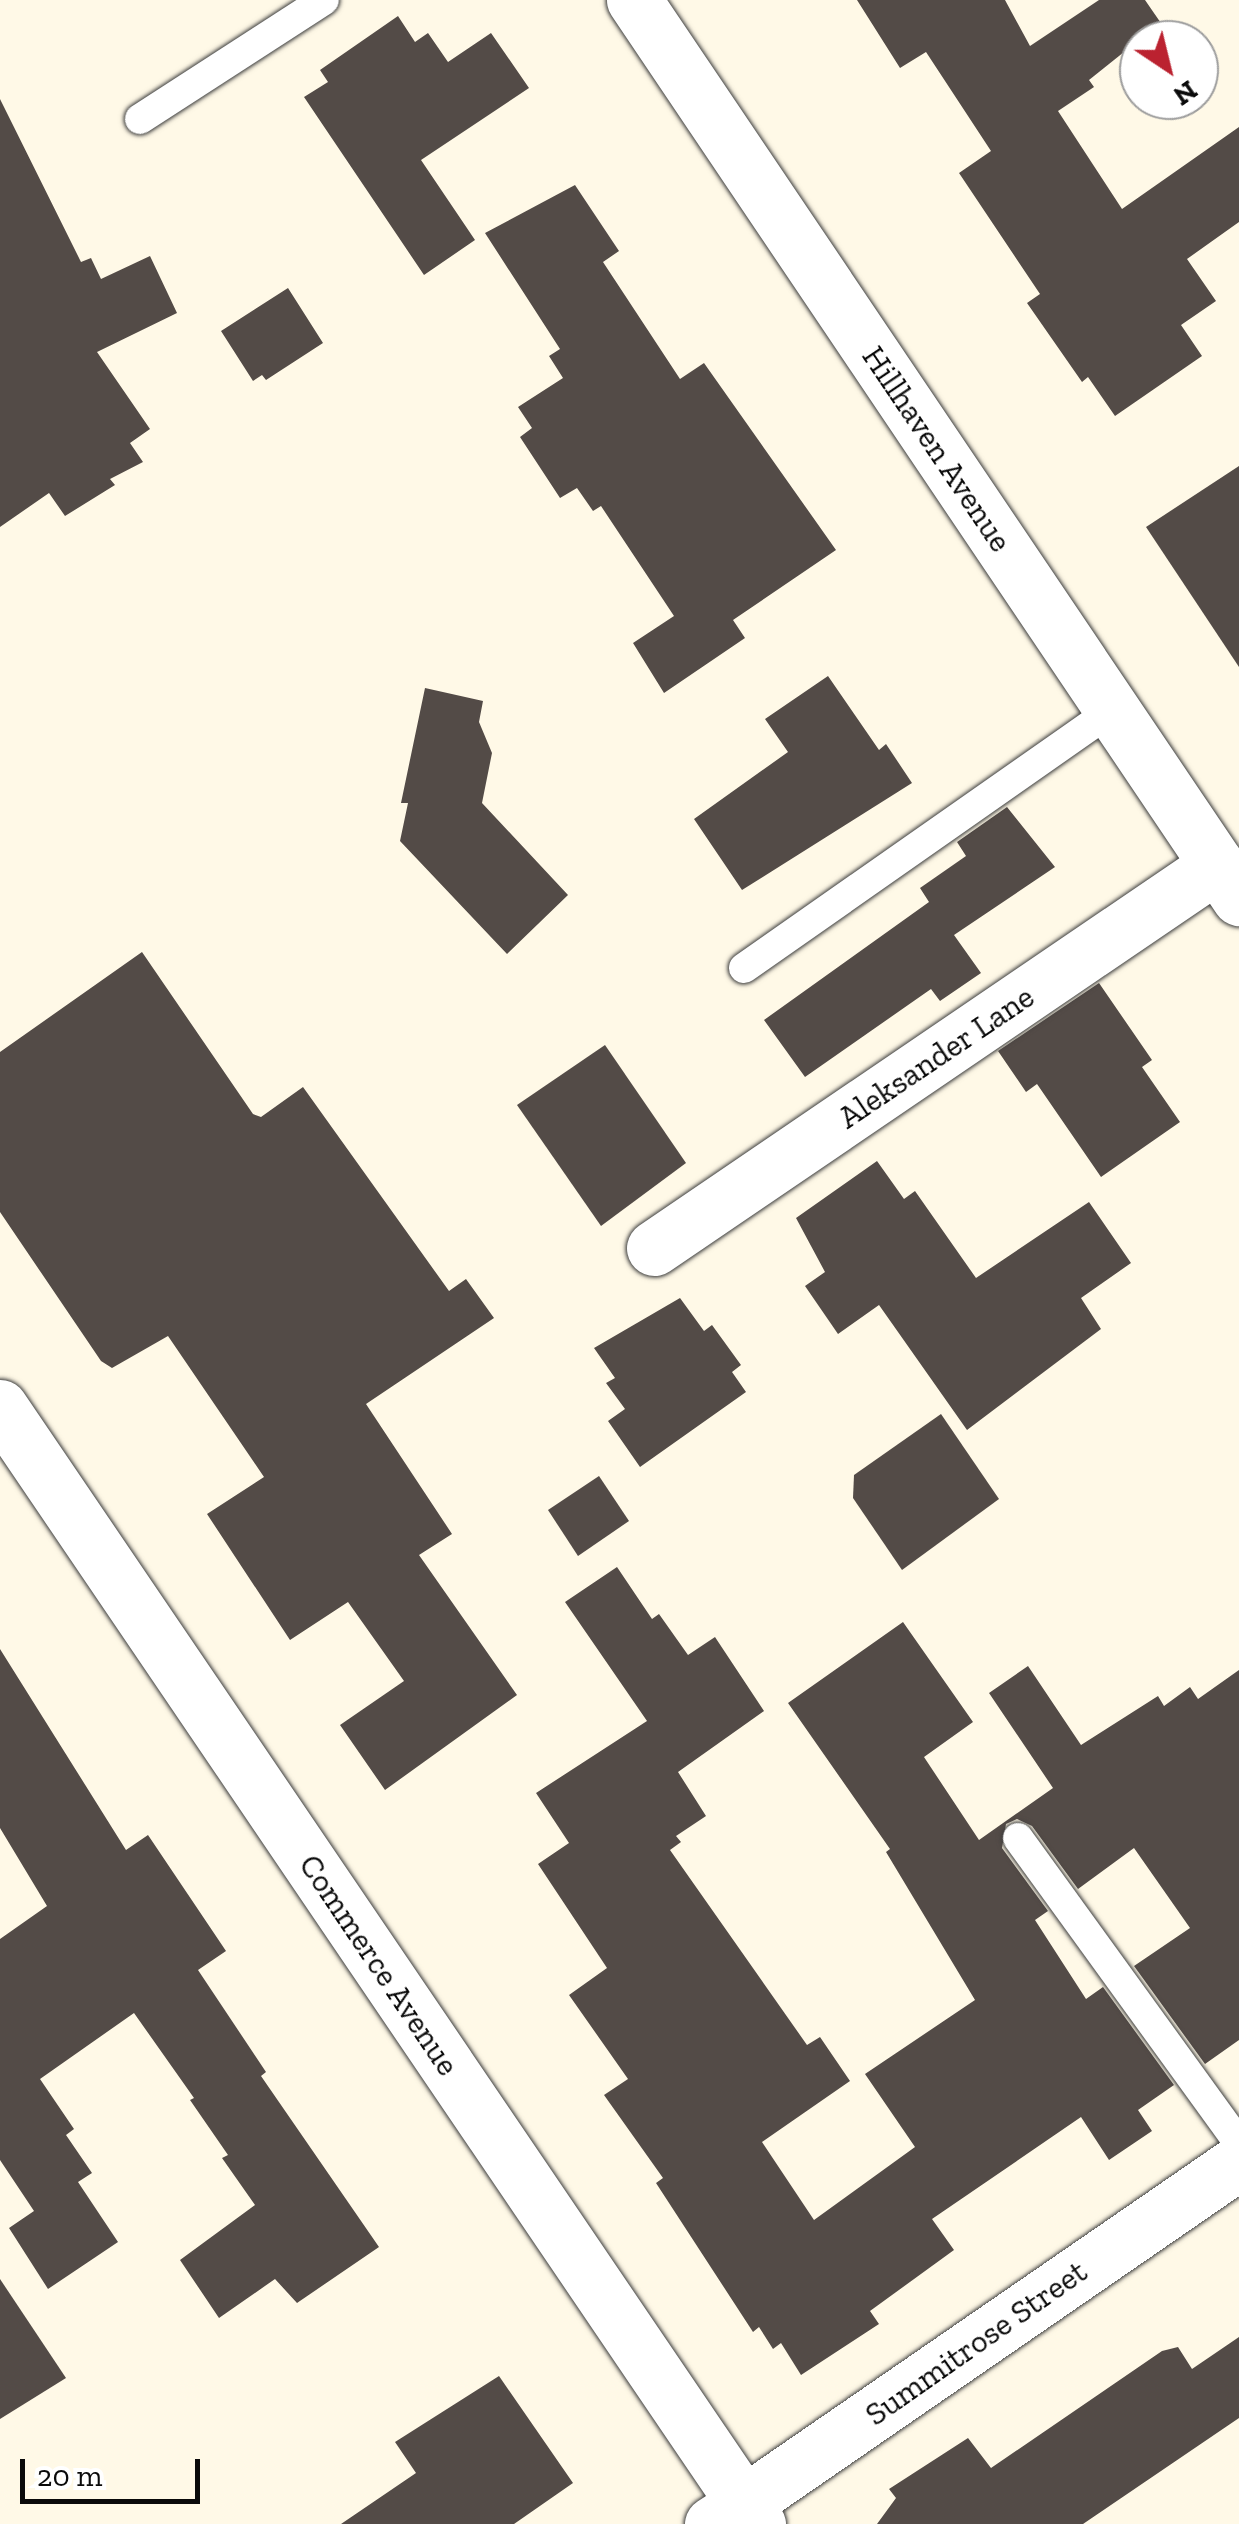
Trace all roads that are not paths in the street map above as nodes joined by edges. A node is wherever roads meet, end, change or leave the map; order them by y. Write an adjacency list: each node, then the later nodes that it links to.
1 (324, 0): 3 (lane)
2 (634, 0): 4 (street, Hillhaven Avenue)
3 (140, 119)
4 (1112, 710): 5 (street, Hillhaven Avenue); 6 (lane)
5 (1228, 882): 7 (street, Aleksander Lane)
6 (744, 968)
7 (654, 1248)
8 (0, 1407): 12 (street, Commerce Avenue)
9 (1018, 1838): 10 (lane)
10 (1239, 2144)
11 (1239, 2162): 12 (street, Summitrose Street)
12 (738, 2517)

